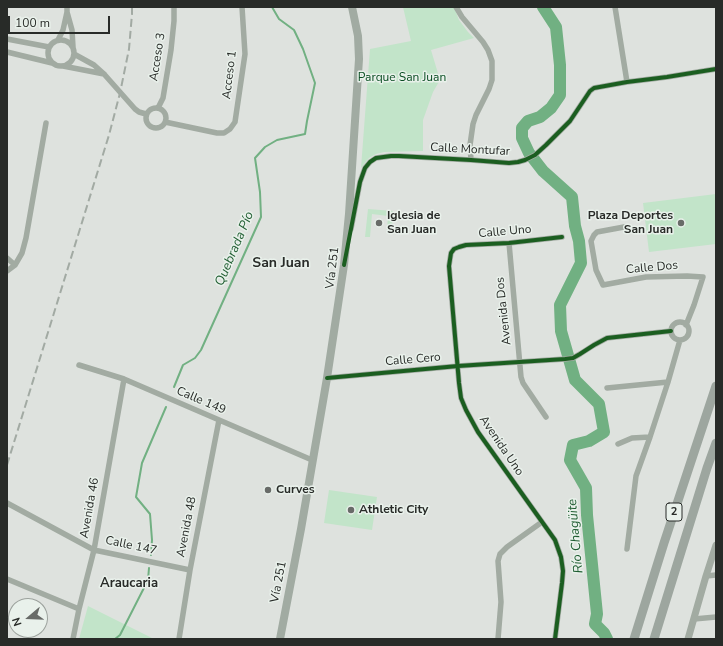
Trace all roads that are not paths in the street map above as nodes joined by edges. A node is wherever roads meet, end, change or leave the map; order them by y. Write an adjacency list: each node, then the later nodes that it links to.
1 (174, 7): 17 (street, Acceso 3)
2 (242, 7): 19 (street, Acceso 1)
3 (352, 7): 28 (main road, Vía 251)
4 (456, 7): 21 (street)
5 (615, 7): 16 (street)
6 (67, 9): 8 (street); 10 (street)
7 (7, 39): 9 (street)
8 (58, 40): 9 (street); 10 (street)
9 (49, 47): 12 (street)
10 (74, 51): 13 (street); 15 (street)
11 (7, 52): 12 (street)
12 (52, 63): 13 (street)
13 (63, 66): 15 (street)
14 (716, 69): 16 (street, Calle Montufar)
15 (104, 74): 18 (street)
16 (627, 82): 21 (street, Calle Montufar)
17 (158, 108): 18 (street); 19 (street)
18 (146, 114): 19 (street)
19 (165, 122)
20 (46, 123): 27 (street)
21 (471, 160): 28 (street, Calle Montufar)
22 (624, 227): 30 (street, Calle Dos)
23 (562, 237): 24 (street, Calle Uno)
24 (509, 243): 25 (street, Calle Uno); 33 (street, Avenida Dos)
25 (450, 253): 35 (street, Avenida Uno)
26 (7, 258): 27 (street)
27 (15, 265): 29 (street)
28 (344, 265): 36 (main road, Vía 251)
29 (7, 271)
30 (686, 325): 31 (street); 32 (street)
31 (671, 331): 32 (street); 33 (street, Calle Cero)
32 (680, 340): 38 (street)
33 (520, 362): 35 (street, Calle Cero); 41 (street, Avenida Dos)
34 (80, 365): 37 (street, Calle 149)
35 (458, 366): 36 (street, Calle Cero); 50 (street, Avenida Uno)
36 (327, 378): 47 (main road, Vía 251)
37 (124, 380): 42 (street, Calle 149); 53 (street, Avenida 46)
38 (668, 382): 40 (street); 43 (street)
39 (716, 386): 66 (highway, 2)
40 (607, 388)
41 (546, 417)
42 (219, 420): 47 (street, Calle 149); 54 (street, Avenida 48)
43 (650, 437): 45 (street); 52 (street)
44 (716, 443): 48 (highway, 2)
45 (618, 444)
46 (716, 453): 48 (highway)
47 (312, 460): 63 (main road, Vía 251)
48 (707, 468): 67 (highway, 2)
49 (7, 503): 53 (street, Calle 147)
50 (542, 522): 64 (street); 65 (street, Avenida Uno)
51 (716, 545): 56 (street)
52 (627, 548)
53 (94, 550): 54 (street, Calle 147); 58 (street, Avenida 46)
54 (190, 570): 62 (street, Avenida 48)
55 (716, 575): 56 (street)
56 (706, 576): 60 (street)
57 (7, 579): 58 (street)
58 (79, 609): 61 (street, Avenida 46)
59 (716, 617): 60 (street)
60 (694, 619): 68 (street)
61 (73, 639)
62 (179, 639)
63 (280, 639)
64 (498, 639)
65 (555, 639)
66 (634, 639)
67 (654, 639)
68 (688, 639)

